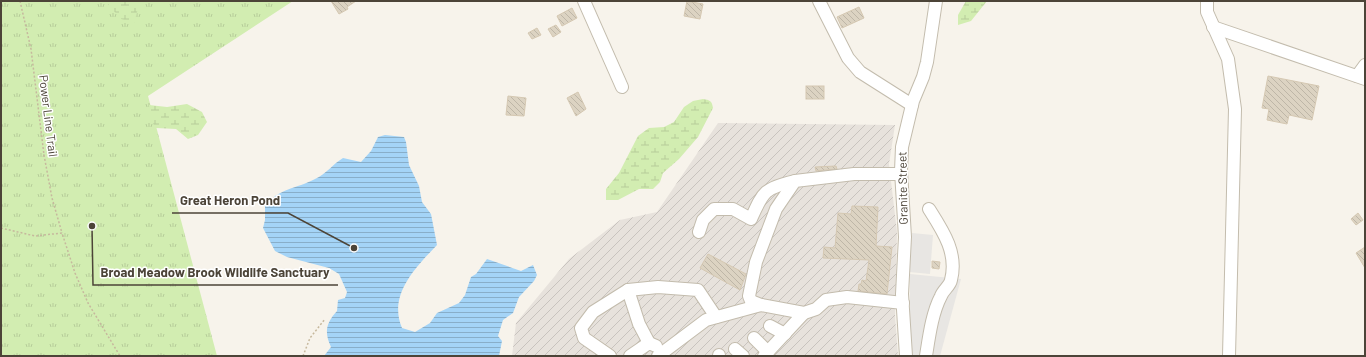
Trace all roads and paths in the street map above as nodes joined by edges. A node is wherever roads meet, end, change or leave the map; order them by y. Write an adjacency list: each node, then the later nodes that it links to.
1 (20, 1): 17 (path, Power Line Trail)
2 (584, 1): 10 (street)
3 (813, 1): 6 (street)
4 (936, 1): 11 (street, Granite Street)
5 (1206, 1): 7 (street)
6 (822, 6): 11 (street)
7 (1213, 27): 9 (street); 36 (street)
8 (1365, 65): 9 (street)
9 (1361, 77)
10 (622, 87)
11 (912, 104): 12 (street, Granite Street)
12 (901, 174): 13 (street); 19 (street, Granite Street)
13 (795, 181): 16 (street); 20 (street)
14 (929, 209): 35 (street)
15 (1, 228): 17 (path)
16 (699, 232)
17 (62, 233): 30 (path, Power Line Trail)
18 (628, 290): 22 (street); 27 (street); 32 (street)
19 (903, 303): 21 (street); 34 (street, Granite Street)
20 (761, 305): 21 (street); 22 (street)
21 (804, 313): 25 (street)
22 (716, 317): 28 (street)
23 (325, 319): 31 (path)
24 (770, 326): 25 (street)
25 (785, 334): 29 (street)
26 (754, 338): 29 (street)
27 (649, 343): 28 (street); 33 (street)
28 (662, 353)
29 (766, 354)
30 (120, 356)
31 (303, 356)
32 (610, 356)
33 (630, 356)
34 (906, 356)
35 (926, 356)
36 (1229, 356)

